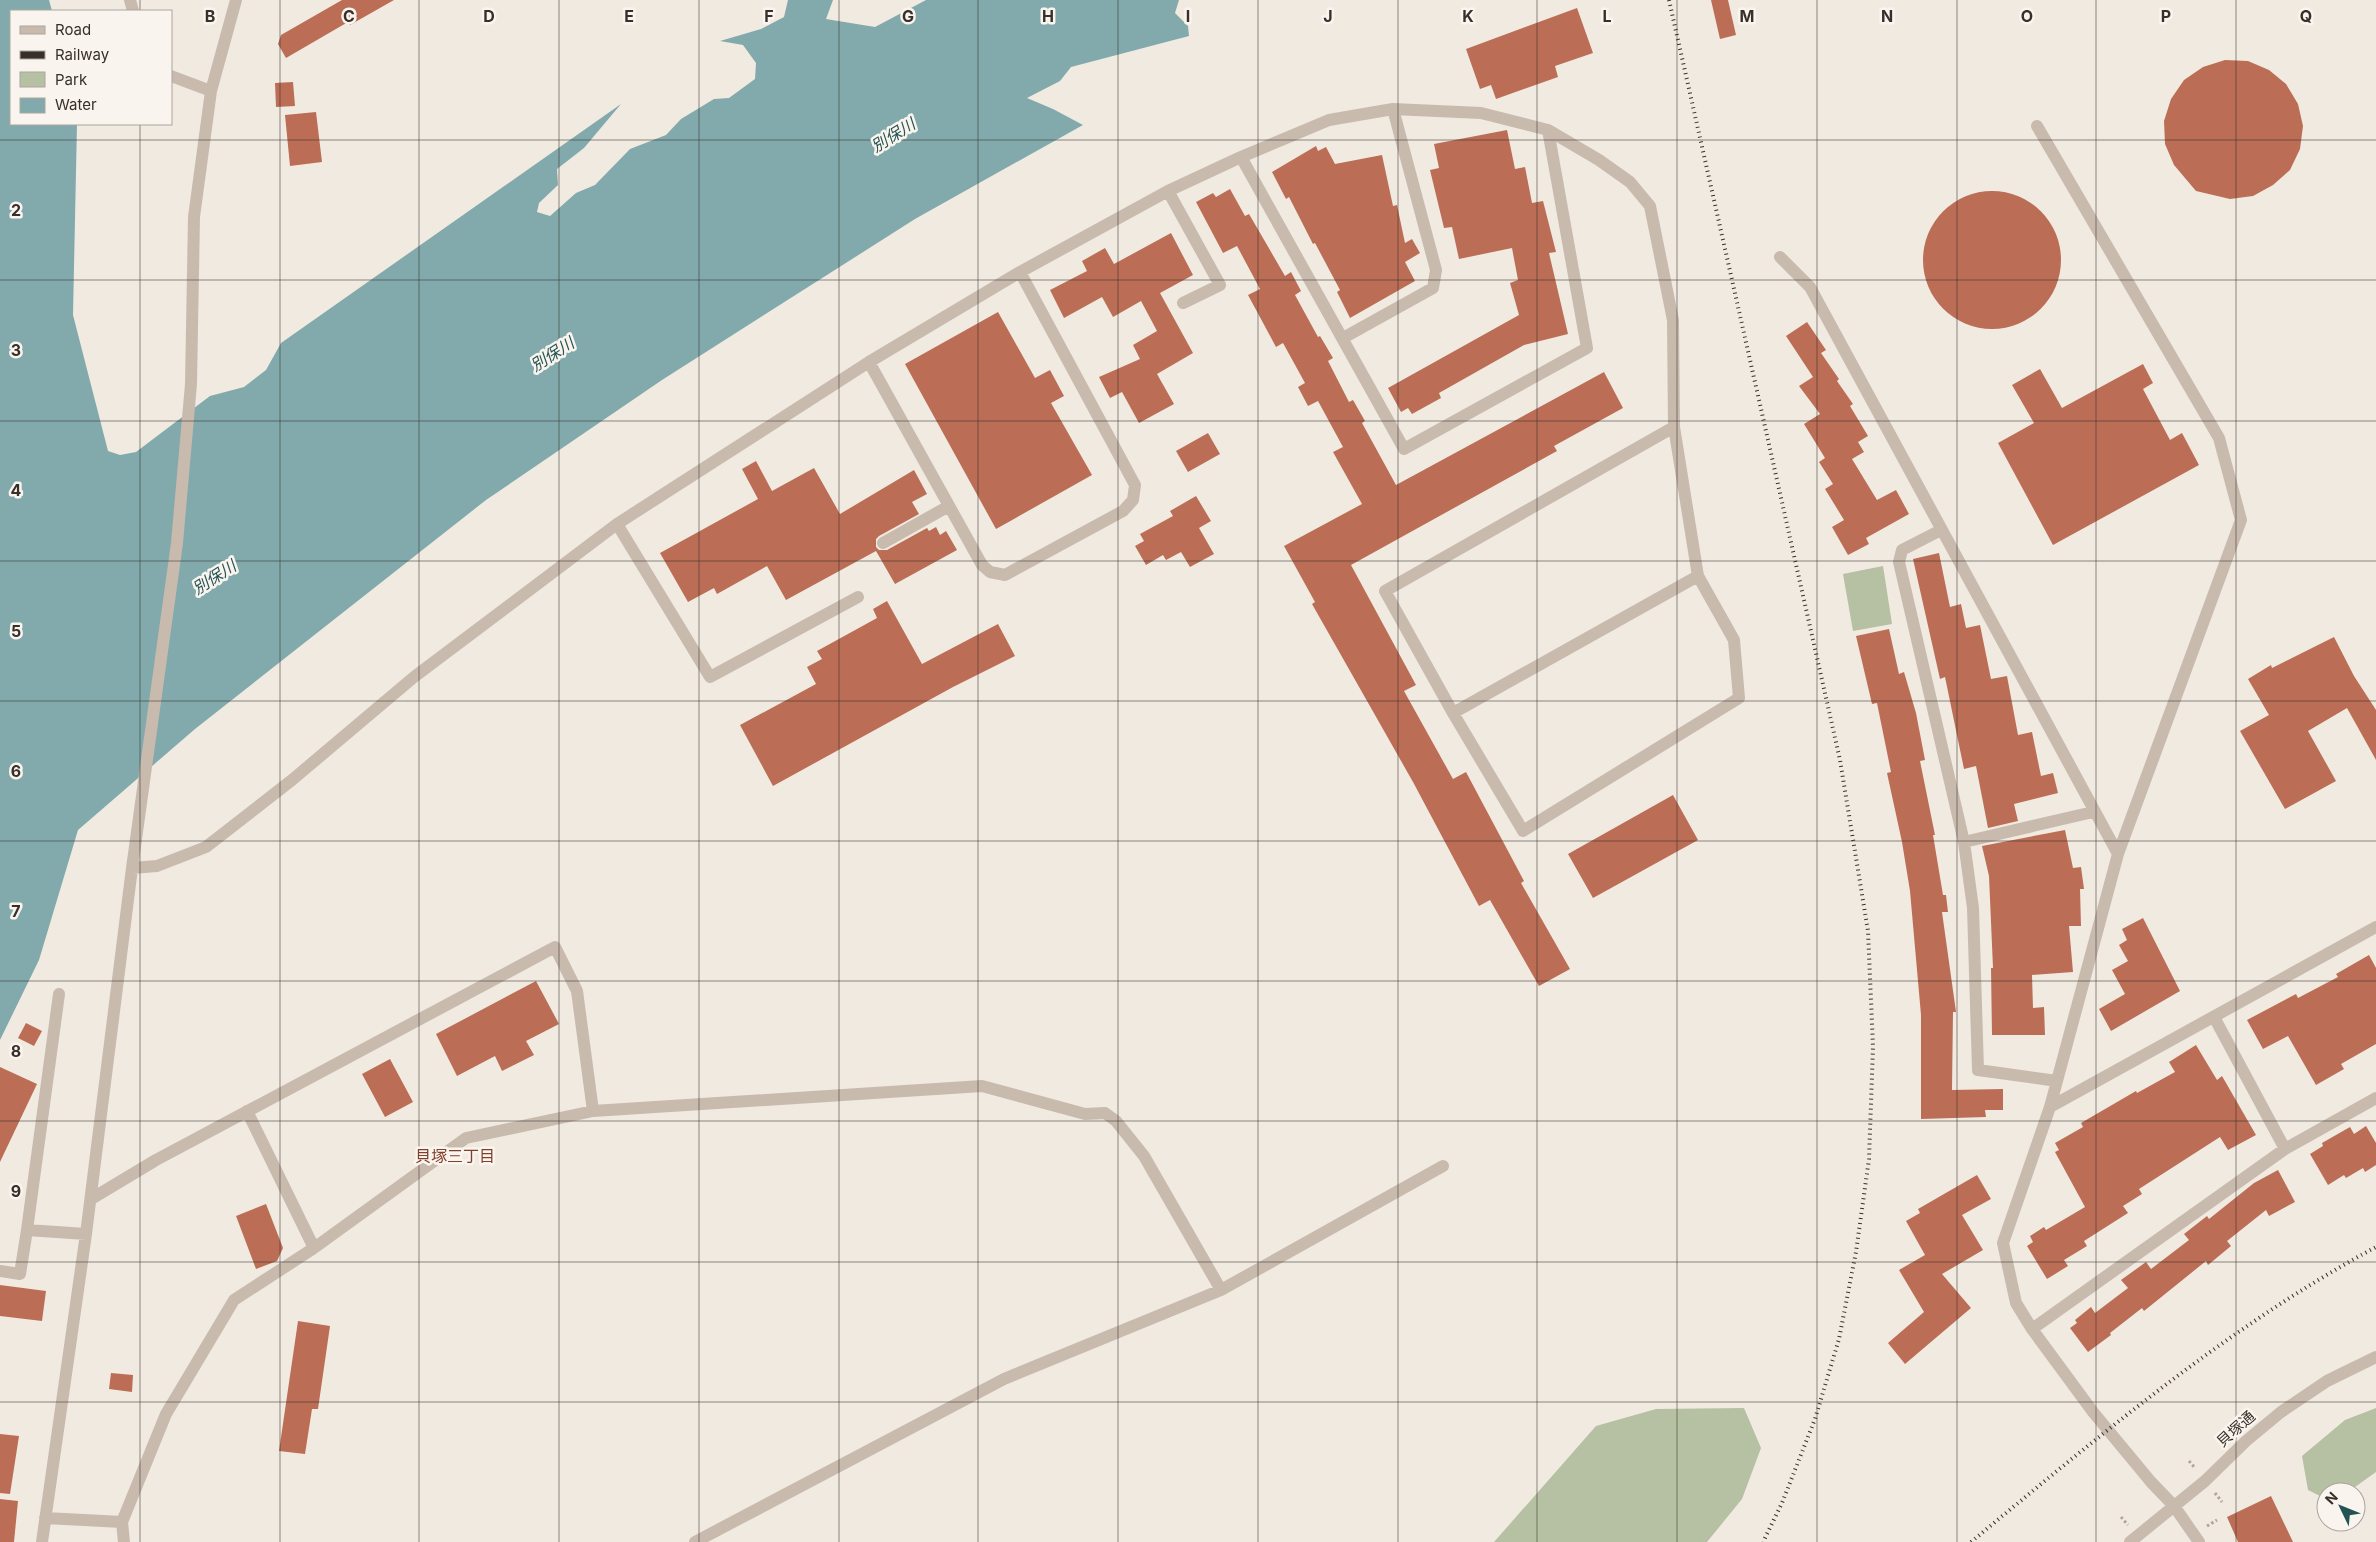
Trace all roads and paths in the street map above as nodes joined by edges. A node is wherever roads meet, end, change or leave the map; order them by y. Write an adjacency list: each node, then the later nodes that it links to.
1 (236, 0): 3 (street)
2 (172, 76): 3 (street)
3 (211, 91): 25 (street)
4 (1393, 110): 6 (street); 7 (street); 12 (street)
5 (2037, 126): 24 (street)
6 (1548, 130): 12 (street); 14 (street)
7 (1241, 157): 8 (street); 12 (street)
8 (1168, 191): 10 (street); 11 (street)
9 (1780, 257): 17 (street)
10 (1020, 272): 13 (street); 15 (street)
11 (1183, 303)
12 (1343, 338)
13 (869, 362): 15 (street); 16 (street)
14 (1674, 428): 19 (street); 21 (street)
15 (949, 506): 18 (street)
16 (617, 524): 20 (street); 25 (street)
17 (1941, 530): 22 (street); 23 (street)
18 (883, 542)
19 (1698, 576): 21 (street); 21 (street)
20 (858, 597)
21 (1453, 713)
22 (2093, 812): 23 (street); 24 (street)
23 (1964, 842): 29 (street)
24 (2118, 854): 29 (street)
25 (132, 868): 36 (street)
26 (2376, 927): 28 (street)
27 (59, 994): 37 (street)
28 (2214, 1017): 31 (street); 34 (street)
29 (2057, 1081): 31 (street)
30 (2376, 1098): 34 (street)
31 (2050, 1107): 42 (street)
32 (247, 1111): 33 (street); 36 (street); 39 (street)
33 (593, 1112): 39 (street); 41 (street)
34 (2285, 1149): 42 (street)
35 (1443, 1166): 41 (street)
36 (91, 1199): 38 (street)
37 (27, 1230): 38 (street); 40 (street)
38 (86, 1234): 45 (street)
39 (314, 1248): 46 (street)
40 (0, 1271)
41 (1221, 1290): 49 (street)
42 (2032, 1329): 44 (street)
43 (2376, 1357): 44 (street, 貝塚通)
44 (2174, 1506): 50 (street, 貝塚通); 51 (street)
45 (45, 1518): 46 (street); 47 (street)
46 (122, 1522): 48 (street)
47 (42, 1542)
48 (124, 1542)
49 (695, 1542)
50 (2130, 1542)
51 (2199, 1542)

